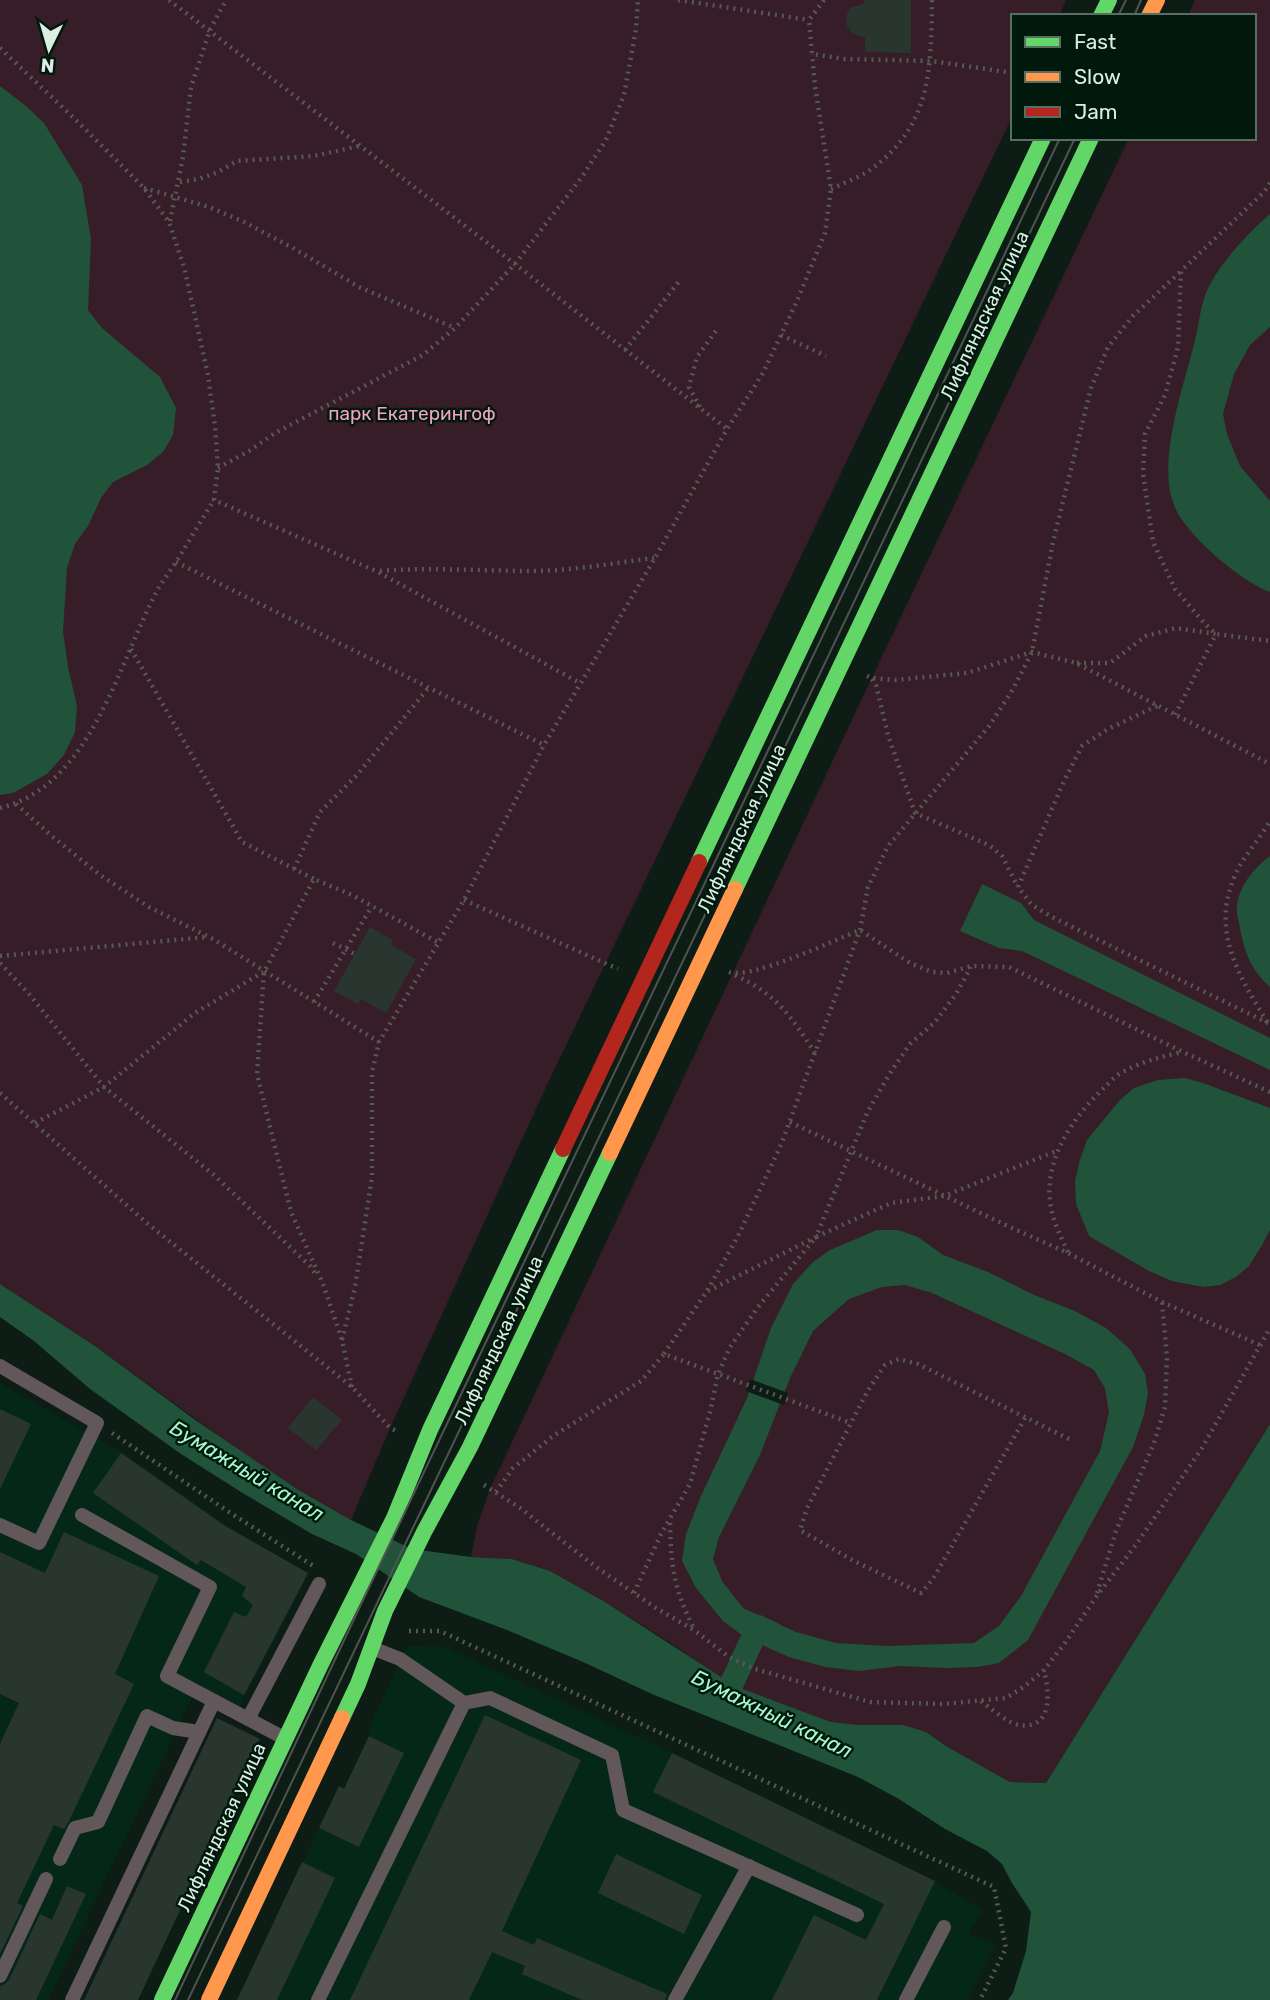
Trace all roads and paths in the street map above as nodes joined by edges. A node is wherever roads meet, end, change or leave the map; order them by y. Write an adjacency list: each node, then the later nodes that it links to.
1 (169, 0): 8 (path)
2 (226, 0): 8 (path)
3 (638, 0): 22 (path)
4 (678, 0): 7 (path)
5 (824, 0): 7 (path)
6 (932, 0): 11 (path)
7 (809, 20): 10 (path)
8 (210, 30): 15 (path); 16 (path)
9 (0, 48): 18 (path)
10 (812, 54): 11 (path); 19 (path)
11 (931, 61): 12 (path); 19 (path)
12 (1011, 73)
13 (1042, 140): 120 (street, Лифляндская улица)
14 (1090, 140): 113 (street, Лифляндская улица)
15 (360, 146): 16 (path); 22 (path)
16 (180, 182): 20 (path)
17 (1270, 183): 23 (path)
18 (144, 188): 20 (path); 21 (path)
19 (831, 188): 27 (path)
20 (176, 197): 21 (path); 25 (path)
21 (169, 222): 32 (path)
22 (515, 264): 25 (path); 28 (path)
23 (1181, 271): 37 (path); 40 (path)
24 (681, 279): 28 (path)
25 (455, 328): 32 (path)
26 (718, 328): 30 (path)
27 (781, 335): 29 (path); 31 (path)
28 (625, 350): 30 (path)
29 (826, 356)
30 (703, 410): 31 (path)
31 (727, 429): 34 (path)
32 (218, 468): 33 (path)
33 (214, 500): 35 (path); 36 (path)
34 (655, 558): 36 (path); 44 (path)
35 (176, 562): 39 (path); 45 (path)
36 (378, 572): 44 (path)
37 (1216, 634): 38 (path); 41 (path); 47 (path)
38 (1270, 641)
39 (131, 649): 50 (path); 54 (path)
40 (1032, 652): 41 (path); 43 (path); 52 (path)
41 (1076, 663): 46 (path)
42 (859, 672): 43 (path)
43 (872, 678): 52 (path)
44 (580, 683): 48 (path)
45 (429, 687): 48 (path); 54 (path)
46 (1157, 706): 47 (path); 56 (path)
47 (1175, 715): 49 (path)
48 (544, 745): 57 (path)
49 (1270, 764)
50 (16, 804): 51 (path); 60 (path)
51 (0, 808)
52 (915, 813): 56 (path); 59 (path)
53 (1270, 821): 73 (path)
54 (293, 869): 55 (path)
55 (314, 879): 58 (path); 69 (path)
56 (1018, 887): 73 (path)
57 (464, 900): 62 (path); 70 (path)
58 (372, 906): 62 (path); 63 (path)
59 (860, 930): 67 (path); 71 (path); 76 (path)
60 (210, 937): 65 (path); 69 (path)
61 (333, 943): 63 (path)
62 (439, 943): 74 (path)
63 (347, 950): 64 (path); 72 (path)
64 (355, 954)
65 (0, 956)
66 (0, 963): 77 (path)
67 (972, 967): 75 (path); 82 (path)
68 (720, 968): 71 (path)
69 (264, 972): 72 (path); 77 (path); 87 (path)
70 (625, 972)
71 (733, 974): 76 (path)
72 (314, 1002): 74 (path)
73 (1269, 1024)
74 (379, 1042): 91 (path)
75 (1183, 1052): 78 (path); 83 (path)
76 (815, 1054): 80 (path)
77 (104, 1087): 81 (path); 87 (path)
78 (1270, 1092)
79 (0, 1093): 81 (path)
80 (790, 1122): 82 (path); 88 (path)
81 (34, 1124): 96 (path)
82 (851, 1150): 84 (path); 85 (path)
83 (1059, 1150): 84 (path); 86 (path)
84 (944, 1196): 85 (path); 86 (path)
85 (816, 1237): 88 (path); 95 (path)
86 (1068, 1252): 89 (path)
87 (323, 1284): 91 (path)
88 (707, 1292): 93 (path)
89 (1162, 1302): 92 (path); 110 (path)
90 (1270, 1328): 92 (path)
91 (342, 1340): 96 (path)
92 (1260, 1345): 110 (path)
93 (664, 1354): 95 (path); 103 (path)
94 (0, 1366): 98 (lane)
95 (718, 1374): 99 (path); 105 (path)
96 (352, 1387): 100 (path)
97 (1026, 1418): 99 (path); 99 (path); 101 (path)
98 (97, 1423): 106 (lane); 107 (path)
99 (851, 1423)
100 (407, 1435)
101 (1071, 1440)
102 (482, 1483): 103 (path)
103 (496, 1492): 109 (path)
104 (82, 1515): 115 (lane)
105 (669, 1520): 109 (path); 111 (path)
106 (0, 1525)
107 (307, 1561)
108 (319, 1584): 118 (lane)
109 (634, 1593): 111 (path)
110 (1096, 1597): 114 (path)
111 (694, 1630): 116 (path)
112 (405, 1631): 133 (path)
113 (372, 1647): 117 (lane); 129 (street)
114 (1044, 1670): 116 (path); 116 (path)
115 (214, 1701): 118 (lane); 119 (lane)
116 (981, 1701)
117 (464, 1703): 122 (lane); 130 (lane)
118 (248, 1719): 120 (lane)
119 (199, 1732): 121 (lane); 127 (lane)
120 (286, 1739): 128 (street, Лифляндская улица)
121 (60, 1859)
122 (749, 1866): 124 (lane); 131 (lane)
123 (46, 1880): 126 (lane)
124 (857, 1915)
125 (944, 1927): 132 (lane)
126 (0, 1976)
127 (72, 2000)
128 (162, 2000)
129 (209, 2000)
130 (318, 2000)
131 (675, 2000)
132 (906, 2000)
133 (980, 2000)

